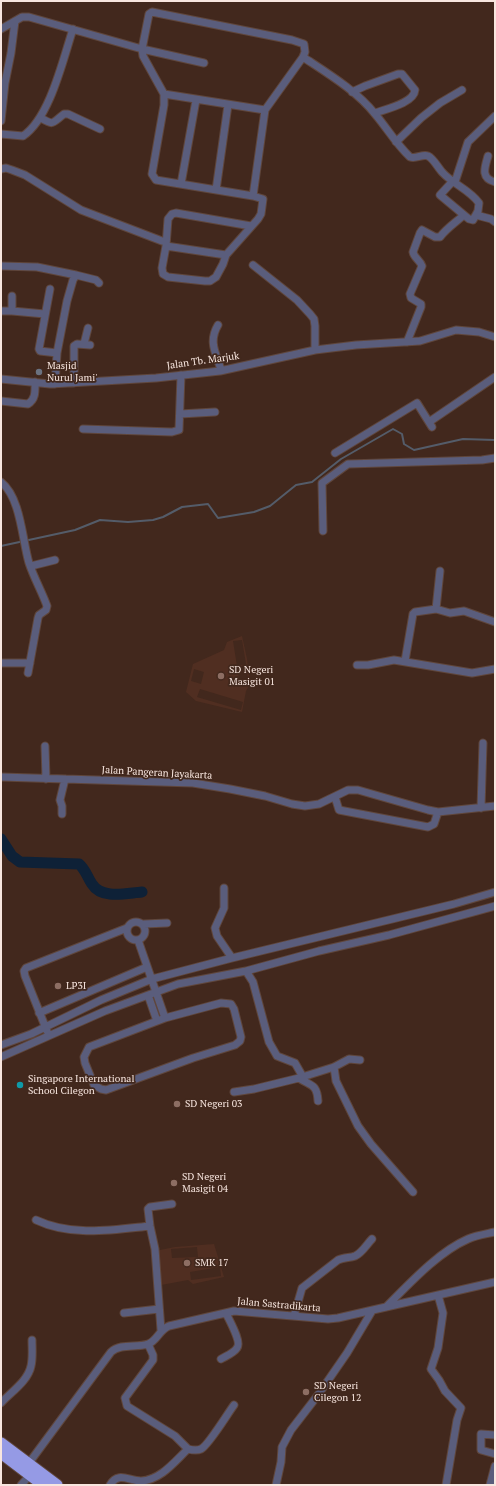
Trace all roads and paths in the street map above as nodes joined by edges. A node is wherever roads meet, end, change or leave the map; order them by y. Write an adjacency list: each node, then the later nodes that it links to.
1 (15, 21): 2 (street); 3 (street); 16 (street)
2 (1, 29)
3 (72, 29): 4 (street); 15 (street)
4 (142, 49): 5 (street); 6 (street); 9 (street)
5 (303, 57): 8 (street); 12 (street)
6 (204, 64)
7 (462, 90): 19 (street)
8 (352, 92): 13 (street); 13 (street)
9 (164, 94): 10 (street); 24 (street)
10 (196, 100): 11 (street); 24 (street)
11 (228, 105): 12 (street); 25 (street)
12 (265, 110): 26 (street)
13 (375, 113): 19 (street)
14 (495, 116): 22 (street)
15 (41, 118): 17 (street); 18 (street)
16 (1, 121)
17 (100, 129)
18 (1, 134)
19 (396, 142): 22 (street)
20 (488, 156): 23 (street)
21 (1, 169): 31 (street)
22 (454, 182): 27 (street); 28 (street)
23 (495, 182)
24 (181, 184): 25 (street)
25 (216, 190): 26 (street)
26 (253, 196): 30 (street)
27 (464, 215): 28 (street); 45 (street)
28 (476, 215): 29 (street)
29 (495, 222)
30 (251, 226): 31 (street); 32 (street)
31 (164, 244): 32 (street); 32 (street)
32 (226, 255)
33 (253, 265): 46 (street)
34 (1, 266): 35 (street)
35 (76, 275): 36 (street); 47 (street)
36 (99, 283)
37 (50, 289): 41 (street)
38 (12, 296): 40 (street)
39 (1, 311): 40 (street)
40 (12, 311): 41 (street)
41 (45, 314): 47 (street)
42 (218, 325): 48 (street)
43 (88, 328): 53 (street)
44 (495, 337): 45 (street, Jalan Tb. Marjuk)
45 (407, 342): 46 (street, Jalan Tb. Marjuk)
46 (315, 350): 48 (street, Jalan Tb. Marjuk)
47 (57, 353): 54 (street)
48 (221, 370): 49 (street, Jalan Tb. Marjuk)
49 (181, 375): 53 (street, Jalan Tb. Marjuk); 57 (street)
50 (495, 377): 59 (street)
51 (1, 379): 52 (street, Jalan Tb. Marjuk)
52 (35, 382): 54 (street, Jalan Tb. Marjuk); 55 (street)
53 (74, 383): 54 (street, Jalan Tb. Marjuk)
54 (56, 384)
55 (1, 401)
56 (215, 412): 57 (street)
57 (180, 414): 58 (street)
58 (82, 429)
59 (335, 453)
60 (495, 458): 62 (street)
61 (1, 482): 64 (street)
62 (322, 531)
63 (55, 560): 64 (street)
64 (30, 566): 70 (street)
65 (440, 571): 66 (street)
66 (436, 609): 67 (street); 68 (street)
67 (495, 622)
68 (405, 661): 71 (street); 72 (street)
69 (1, 663): 70 (street)
70 (30, 663): 73 (street)
71 (357, 665)
72 (495, 669)
73 (28, 673)
74 (483, 743): 81 (street)
75 (45, 746): 77 (street)
76 (1, 777): 77 (street, Jalan Pangeran Jayakarta)
77 (46, 779): 78 (street, Jalan Pangeran Jayakarta)
78 (65, 779): 79 (street, Jalan Pangeran Jayakarta); 83 (street)
79 (334, 797): 82 (street, Jalan Pangeran Jayakarta); 82 (street)
80 (495, 806): 81 (street, Jalan Pangeran Jayakarta)
81 (481, 808): 82 (street, Jalan Pangeran Jayakarta)
82 (438, 812)
83 (62, 814)
84 (224, 888): 93 (street)
85 (495, 892): 86 (street)
86 (459, 903): 88 (street); 93 (street)
87 (495, 906): 88 (street)
88 (460, 916): 95 (street)
89 (167, 923): 90 (street)
90 (144, 924): 91 (street); 92 (street)
91 (127, 928): 92 (street); 99 (street)
92 (138, 940): 94 (street)
93 (232, 958): 96 (street)
94 (147, 966): 96 (street); 99 (street)
95 (246, 970): 97 (street); 110 (street)
96 (152, 979): 97 (street); 102 (street)
97 (156, 992): 98 (street); 100 (street)
98 (148, 995): 101 (street); 104 (street)
99 (39, 1012): 103 (street)
100 (165, 1018): 101 (street); 101 (street)
101 (157, 1021)
102 (54, 1023): 103 (street); 104 (street)
103 (45, 1027): 105 (street); 106 (street)
104 (58, 1033): 105 (street)
105 (50, 1037): 107 (street)
106 (1, 1045)
107 (1, 1057)
108 (360, 1060): 109 (street)
109 (334, 1066): 110 (street); 113 (street)
110 (301, 1078): 111 (street); 112 (street)
111 (234, 1092)
112 (318, 1101)
113 (413, 1192)
114 (172, 1204): 116 (street)
115 (36, 1220): 116 (street)
116 (150, 1226): 122 (street)
117 (495, 1232): 121 (street)
118 (372, 1239): 126 (street)
119 (495, 1282): 120 (street, Jalan Sastradikarta)
120 (438, 1295): 121 (street, Jalan Sastradikarta); 145 (street)
121 (386, 1307): 123 (street, Jalan Sastradikarta)
122 (159, 1309): 124 (street); 127 (street)
123 (372, 1311): 126 (street, Jalan Sastradikarta); 144 (street)
124 (124, 1313)
125 (226, 1313): 126 (street, Jalan Sastradikarta); 127 (street, Jalan Sastradikarta); 130 (street)
126 (294, 1316)
127 (161, 1330): 129 (street, Jalan Sastradikarta)
128 (32, 1340): 131 (street)
129 (148, 1344): 135 (street); 139 (street)
130 (221, 1359)
131 (1, 1403)
132 (234, 1405): 135 (street)
133 (495, 1435): 137 (street)
134 (1, 1443): 139 (highway)
135 (188, 1449): 143 (street)
136 (1, 1453): 139 (highway)
137 (495, 1454)
138 (495, 1466): 146 (street)
139 (27, 1470): 140 (street); 141 (highway); 142 (highway)
140 (21, 1485)
141 (43, 1485)
142 (57, 1485)
143 (110, 1485)
144 (276, 1485)
145 (446, 1485)
146 (490, 1485)

